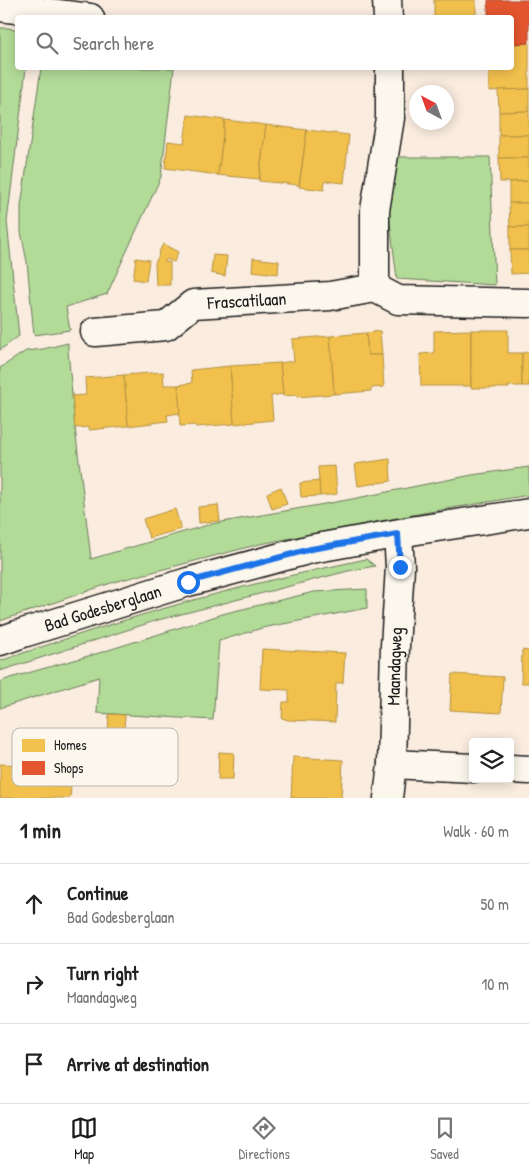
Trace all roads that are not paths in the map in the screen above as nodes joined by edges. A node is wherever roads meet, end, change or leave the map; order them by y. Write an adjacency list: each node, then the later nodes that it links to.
1 (387, 0): 4 (street)
2 (0, 7): 3 (street)
3 (65, 15)
4 (388, 15)
5 (390, 70): 6 (street)
6 (375, 288): 7 (street); 8 (street, Frascatilaan)
7 (529, 303)
8 (95, 332)
9 (529, 513): 10 (street, Bad Godesberglaan)
10 (398, 534): 11 (street, Bad Godesberglaan); 12 (street, Maandagweg)
11 (0, 641)
12 (392, 764): 13 (street); 16 (street, Maandagweg)
13 (469, 768)
14 (514, 769): 15 (street)
15 (529, 770)
16 (388, 798)

